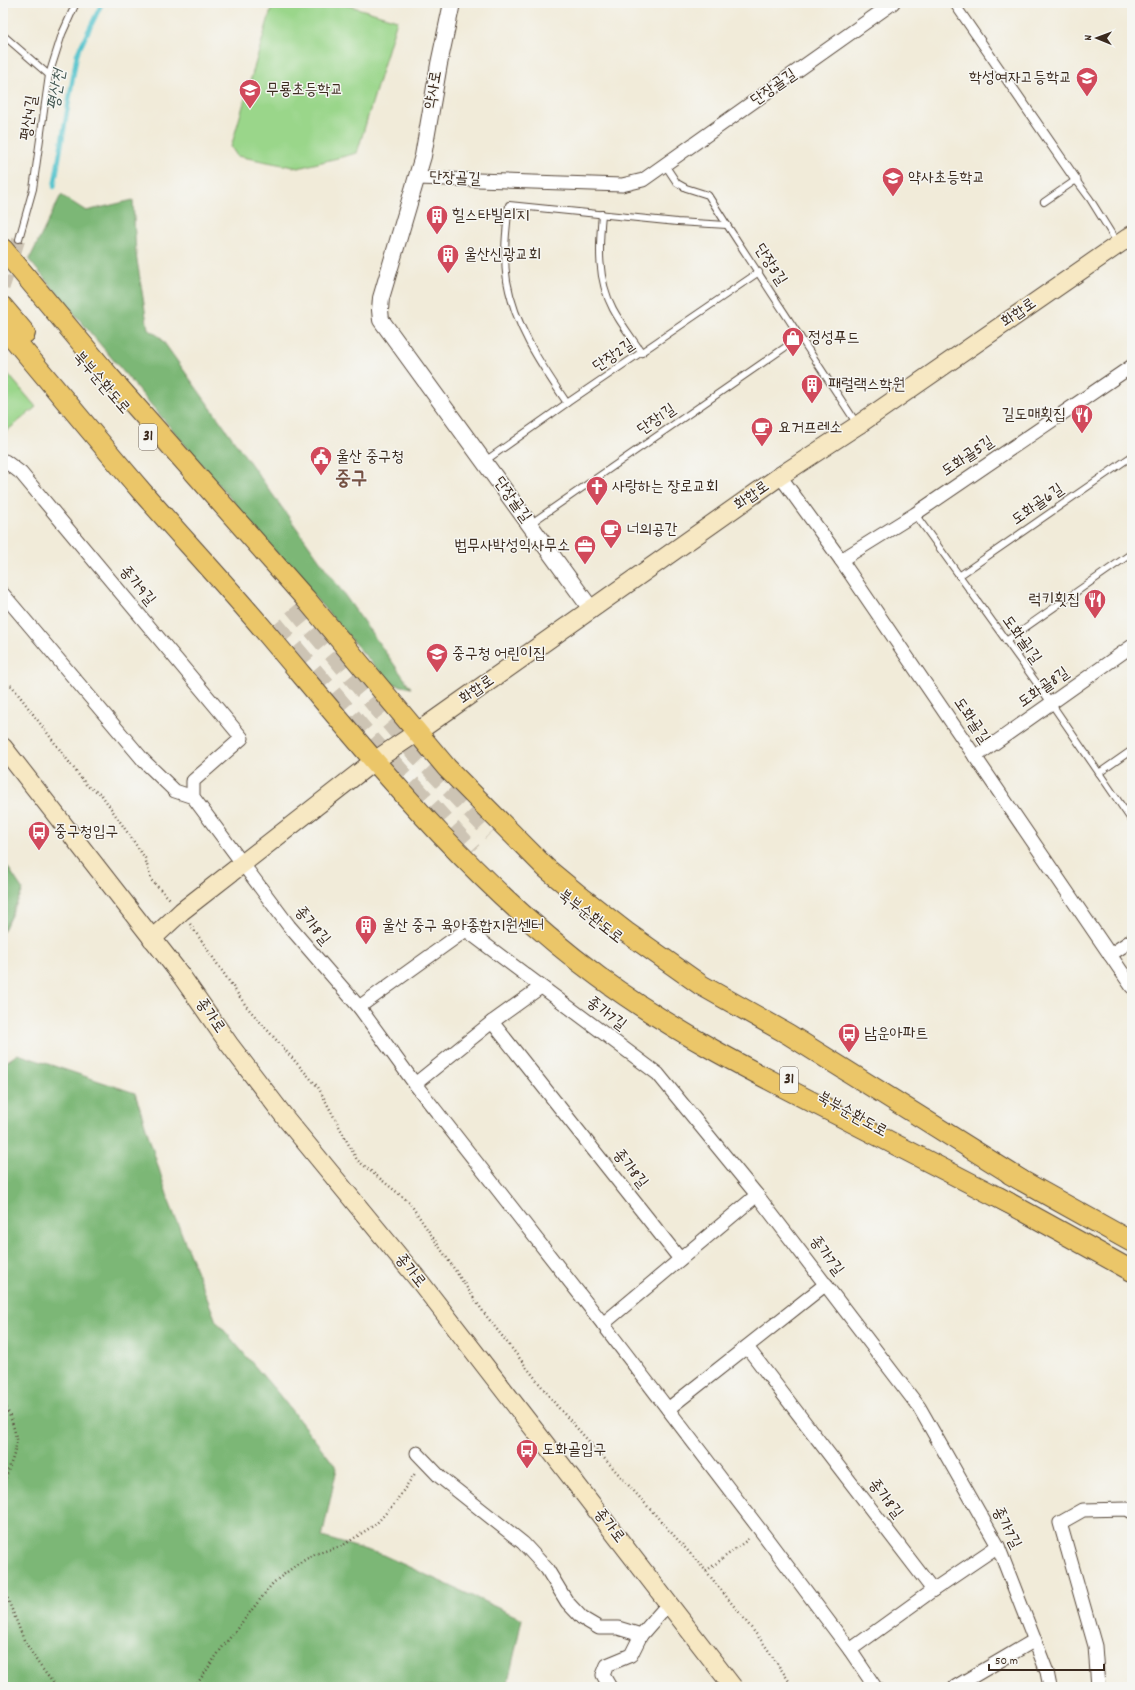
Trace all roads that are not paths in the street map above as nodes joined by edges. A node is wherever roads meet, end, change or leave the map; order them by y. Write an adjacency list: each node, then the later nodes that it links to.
1 (76, 3): 6 (lane, 평산4길)
2 (452, 3): 8 (street, 약사로)
3 (893, 3): 7 (street, 단장골길)
4 (954, 3): 9 (street)
5 (3, 35): 6 (lane)
6 (49, 75): 14 (lane, 평산4길)
7 (665, 165): 8 (street, 단장골길); 12 (lane, 단장3길)
8 (417, 178): 25 (street, 단장골길)
9 (1076, 180): 10 (lane); 13 (lane)
10 (1044, 202)
11 (602, 214): 12 (lane); 20 (lane); 22 (lane)
12 (727, 225): 16 (lane, 단장3길)
13 (1125, 240): 23 (main road, 화합로)
14 (11, 244): 40 (main road)
15 (3, 267): 34 (main road, 북부순환도로 / 31)
16 (759, 272): 19 (lane, 단장3길); 20 (lane, 단장2길)
17 (3, 307): 36 (main road, 북부순환도로 / 31)
18 (3, 326): 44 (main road)
19 (800, 337): 23 (lane, 단장3길); 29 (lane, 단장1길)
20 (642, 353): 22 (lane, 단장2길)
21 (1132, 366): 28 (street, 도화골5길)
22 (567, 403): 25 (lane, 단장2길)
23 (858, 426): 27 (main road, 화합로)
24 (1132, 456): 32 (lane, 도화골6길)
25 (484, 462): 29 (street, 단장골길)
26 (3, 463): 46 (street, 종가9길)
27 (780, 476): 31 (street, 도화골길); 35 (main road, 화합로)
28 (915, 514): 31 (street, 도화골5길); 32 (lane, 도화골1길)
29 (529, 524): 35 (street, 단장골길)
30 (1132, 553): 37 (lane)
31 (841, 560): 43 (street, 도화골길)
32 (959, 576): 37 (lane, 도화골1길)
33 (3, 594): 46 (street)
34 (294, 606)
35 (591, 609): 40 (main road, 화합로)
36 (274, 625)
37 (1006, 640): 39 (lane, 도화골1길)
38 (1132, 646): 39 (street, 도화골8길)
39 (1051, 703): 43 (street, 도화골8길); 45 (lane, 도화골1길)
40 (416, 733): 44 (main road, 화합로); 59 (main road)
41 (3, 747): 51 (main road, 종가로)
42 (1132, 750): 45 (lane)
43 (975, 757): 53 (street, 도화골길)
44 (374, 761): 50 (main road); 61 (main road)
45 (1099, 772): 47 (lane, 도화골1길)
46 (193, 797): 50 (street, 종가8길)
47 (1132, 821)
48 (492, 832): 59 (main road, 북부순환도로 / 31)
49 (472, 852): 61 (main road, 북부순환도로 / 31)
50 (243, 864): 51 (main road); 56 (street, 종가8길)
51 (152, 939): 73 (main road, 종가로)
52 (1132, 940): 53 (street)
53 (1110, 955): 55 (street, 도화골길)
54 (541, 987): 56 (street, 종가7길); 57 (street); 60 (street, 종가7길)
55 (1132, 987)
56 (359, 1007): 58 (street, 종가8길)
57 (492, 1022): 58 (street); 63 (street, 종가8길)
58 (415, 1084): 66 (street, 종가8길)
59 (1021, 1180): 62 (main road, 북부순환도로 / 31)
60 (757, 1195): 63 (street); 65 (street, 종가7길)
61 (1009, 1203): 64 (main road, 북부순환도로 / 31)
62 (1130, 1236)
63 (680, 1259): 66 (street)
64 (1132, 1271)
65 (826, 1284): 67 (street); 71 (street, 종가7길)
66 (603, 1324): 68 (street, 종가8길)
67 (747, 1347): 68 (street); 72 (street, 종가8길)
68 (668, 1409): 76 (street, 종가8길)
69 (420, 1456): 74 (street)
70 (1132, 1512): 82 (street)
71 (998, 1546): 72 (street); 75 (street, 종가7길)
72 (933, 1590): 76 (street)
73 (669, 1603): 74 (street); 78 (main road, 종가로)
74 (641, 1635): 77 (street)
75 (1035, 1640): 80 (street); 81 (street, 종가7길)
76 (850, 1650): 79 (street, 종가8길)
77 (610, 1687)
78 (733, 1687)
79 (875, 1687)
80 (954, 1687)
81 (1050, 1687)
82 (1098, 1687)

